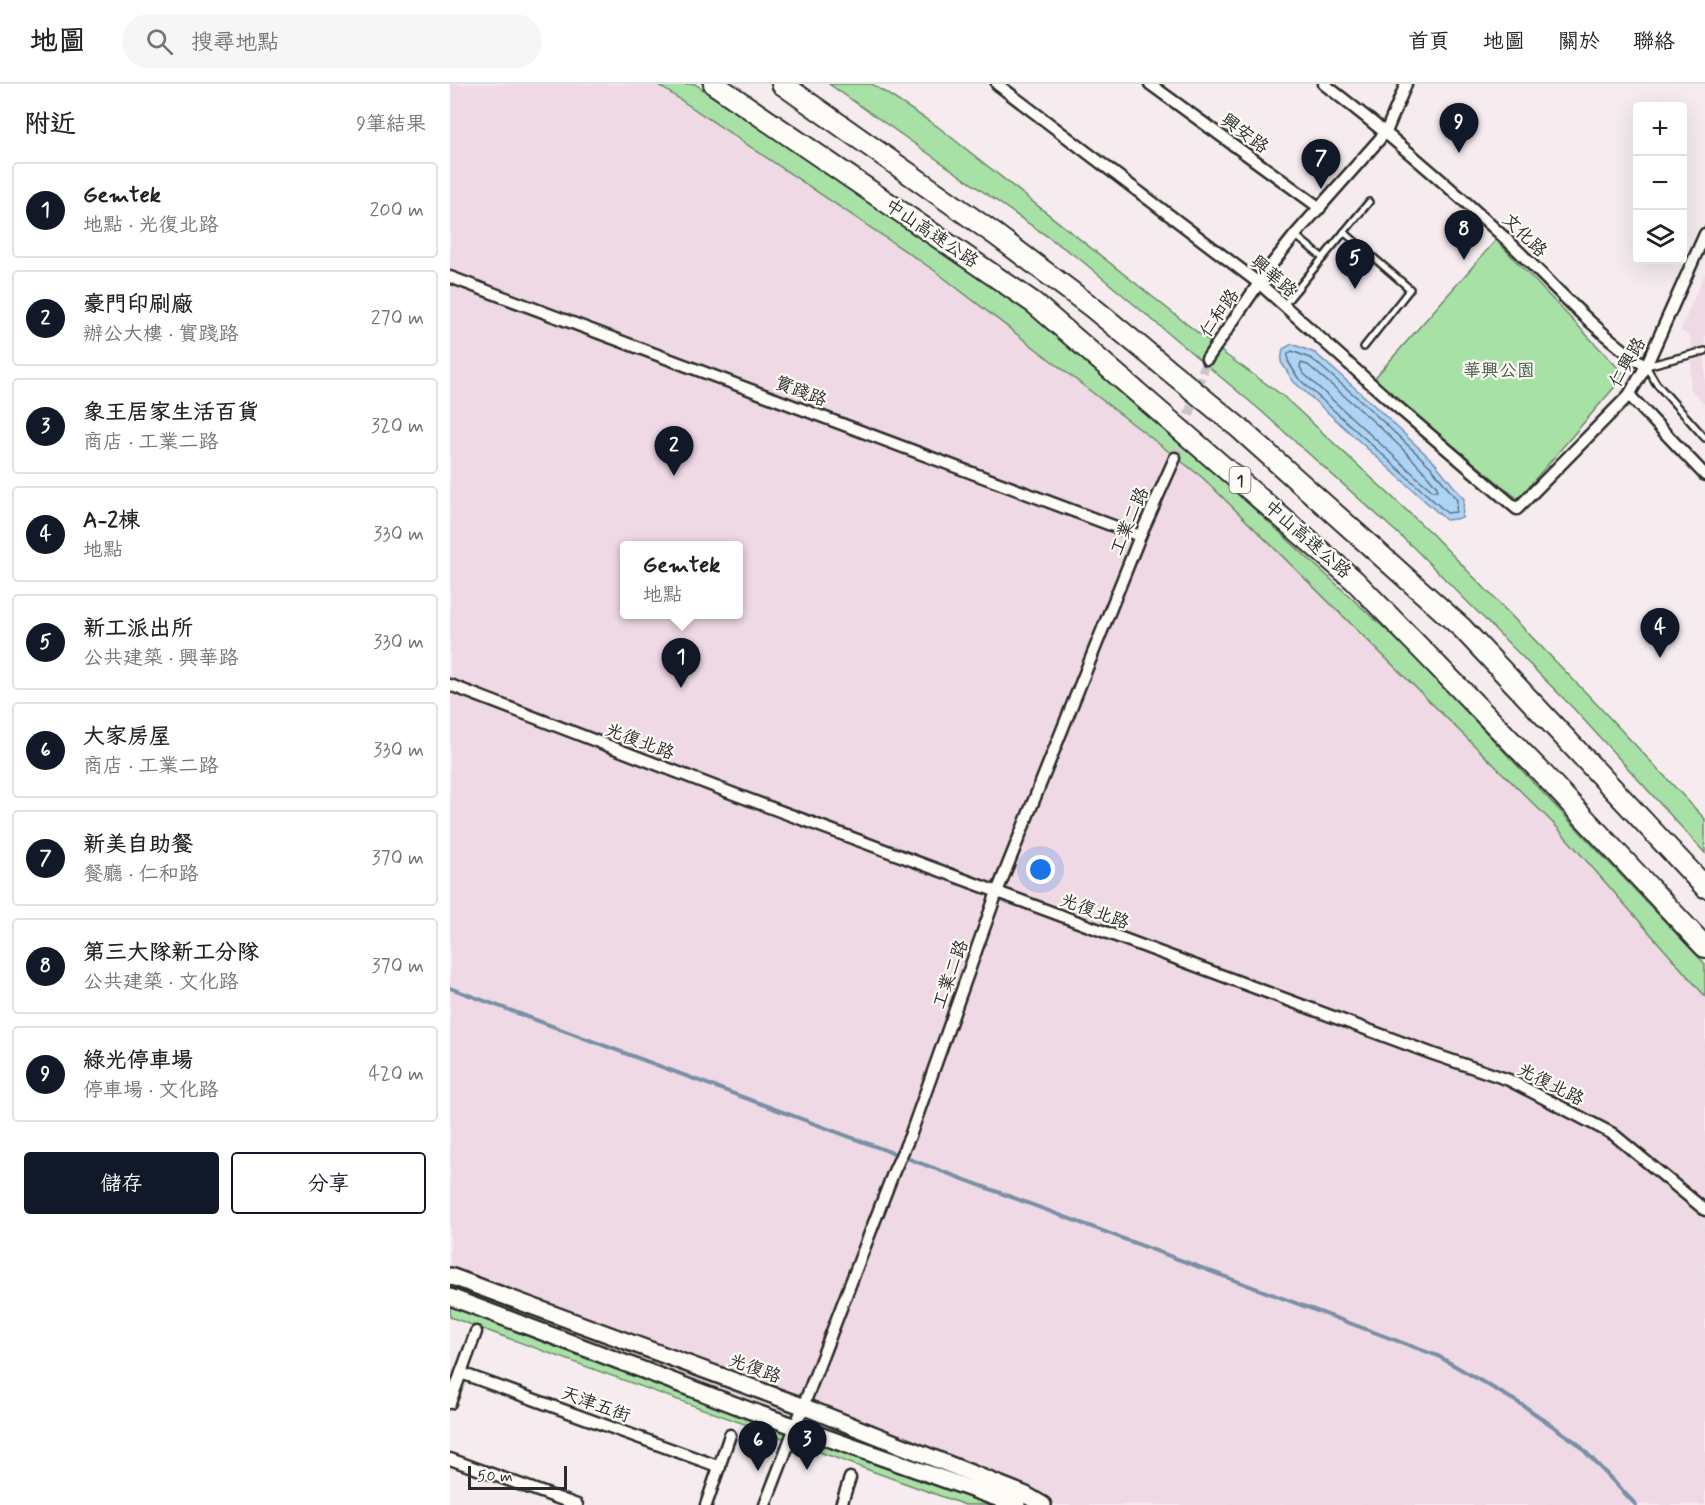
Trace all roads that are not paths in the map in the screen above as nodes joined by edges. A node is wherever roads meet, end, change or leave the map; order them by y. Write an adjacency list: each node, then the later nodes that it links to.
1 (714, 84): 30 (highway, 中山高速公路 / 1)
2 (782, 84): 28 (highway, 中山高速公路 / 1)
3 (997, 84): 15 (street, 興華路)
4 (1150, 84): 9 (street, 興安路)
5 (1324, 84): 7 (street, 文化路)
6 (1406, 84): 7 (street, 仁和路)
7 (1386, 132): 9 (street, 仁和路); 20 (street, 文化路)
8 (1369, 202): 10 (lane)
9 (1320, 208): 12 (street, 仁和路)
10 (1344, 232): 13 (lane); 17 (lane)
11 (1705, 234): 20 (street, 仁興路)
12 (1295, 235): 13 (lane); 15 (street, 仁和路)
13 (1323, 258): 16 (lane)
14 (450, 277): 26 (street, 實踐路)
15 (1260, 284): 16 (street, 興華路); 19 (street, 仁和路)
16 (1284, 306): 25 (street, 興華路)
17 (1364, 347)
18 (1705, 351): 20 (lane)
19 (1207, 359)
20 (1646, 366): 21 (street, 仁興路); 22 (lane)
21 (1629, 395): 24 (street); 25 (street, 仁興路)
22 (1705, 438)
23 (1175, 458): 26 (street, 工業二路)
24 (1705, 475)
25 (1517, 508)
26 (1140, 536): 29 (street, 工業二路)
27 (450, 685): 29 (street, 光復北路)
28 (1705, 887)
29 (997, 892): 31 (street, 光復北路); 37 (street, 工業二路)
30 (1705, 947)
31 (1705, 1210)
32 (450, 1276): 37 (street, 光復路)
33 (450, 1297): 38 (street)
34 (476, 1332): 35 (street)
35 (462, 1373): 36 (street); 41 (street, 天津五街)
36 (450, 1403)
37 (802, 1406): 38 (street, 工業二路); 48 (street, 光復路)
38 (794, 1427): 45 (street, 工業二路); 47 (street)
39 (730, 1435): 41 (street)
40 (450, 1459): 43 (street)
41 (720, 1467): 44 (street)
42 (850, 1478): 46 (street)
43 (577, 1505)
44 (706, 1505)
45 (765, 1505)
46 (841, 1505)
47 (1017, 1505)
48 (1042, 1505)

